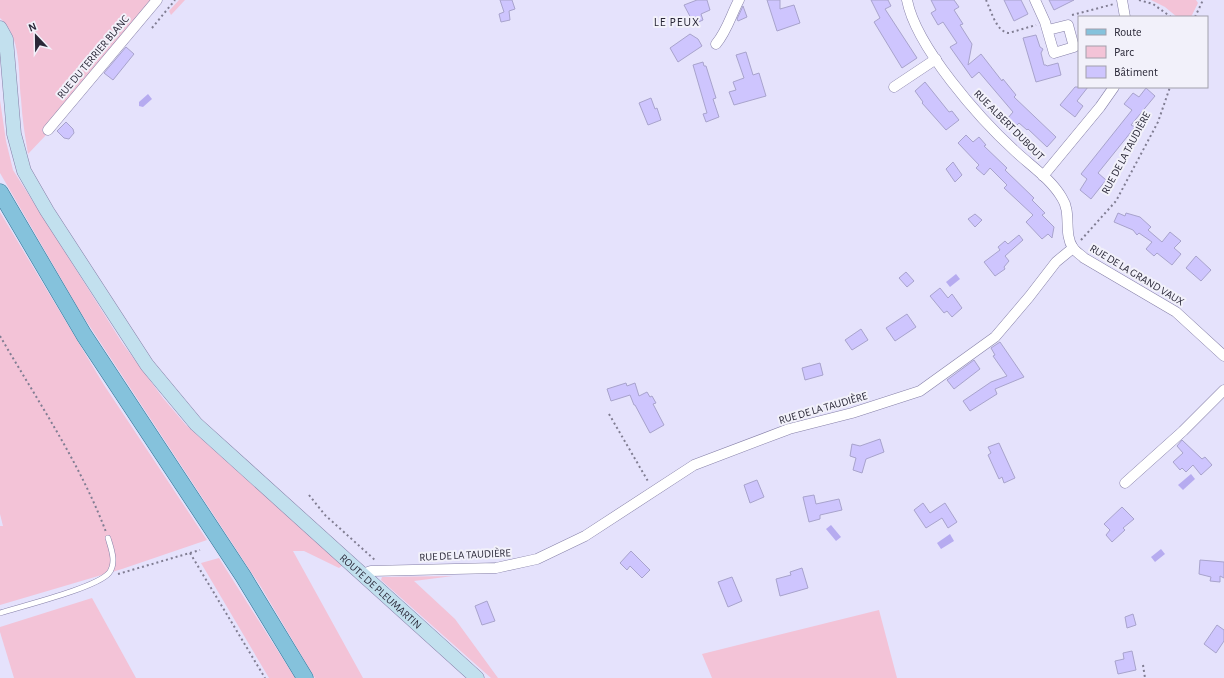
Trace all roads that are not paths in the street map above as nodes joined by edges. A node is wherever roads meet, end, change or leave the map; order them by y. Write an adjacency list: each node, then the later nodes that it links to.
1 (157, 0): 15 (street, RUE DU TERRIER BLANC)
2 (739, 0): 10 (street)
3 (907, 0): 11 (street, RUE ALBERT DUBOUT)
4 (1034, 0): 8 (street)
5 (1122, 0): 6 (street)
6 (1125, 16)
7 (0, 28): 12 (main road)
8 (1048, 30)
9 (0, 44): 12 (main road)
10 (716, 44)
11 (936, 59): 13 (street); 16 (street, RUE ALBERT DUBOUT)
12 (8, 67): 23 (main road, ROUTE DE PLEUMARTIN)
13 (894, 87)
14 (1113, 88): 16 (street)
15 (48, 130)
16 (1043, 176): 18 (street, RUE ALBERT DUBOUT)
17 (0, 192): 25 (main road)
18 (1073, 248): 19 (street, RUE DE LA GRAND VAUX); 23 (street, RUE DE LA TAUDIÈRE)
19 (1224, 356)
20 (1224, 390): 21 (street)
21 (1125, 483)
22 (108, 538): 24 (lane)
23 (363, 574): 26 (main road, ROUTE DE PLEUMARTIN)
24 (0, 613)
25 (305, 678)
26 (477, 678)

